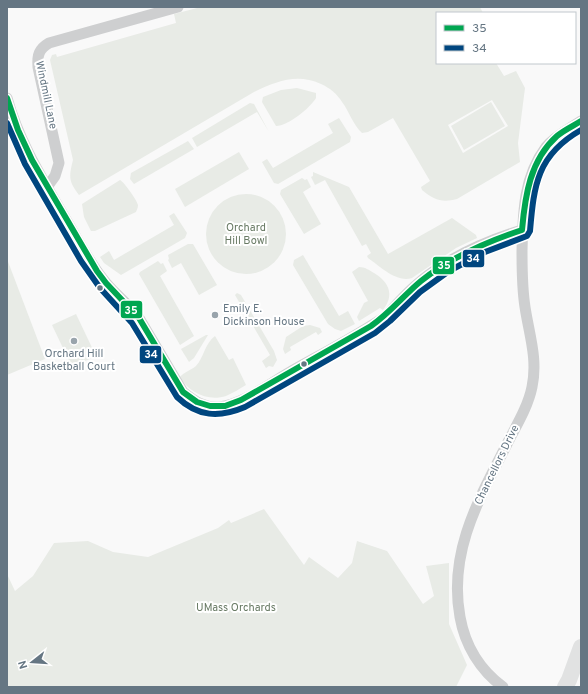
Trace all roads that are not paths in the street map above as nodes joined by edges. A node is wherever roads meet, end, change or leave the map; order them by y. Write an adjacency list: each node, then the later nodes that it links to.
1 (178, 7): 4 (street, Windmill Lane)
2 (7, 98): 4 (street)
3 (581, 121): 5 (street, Chancellors Drive)
4 (47, 187): 5 (street)
5 (522, 230): 7 (street, Chancellors Drive)
6 (581, 647): 8 (street)
7 (502, 687)
8 (565, 687)

